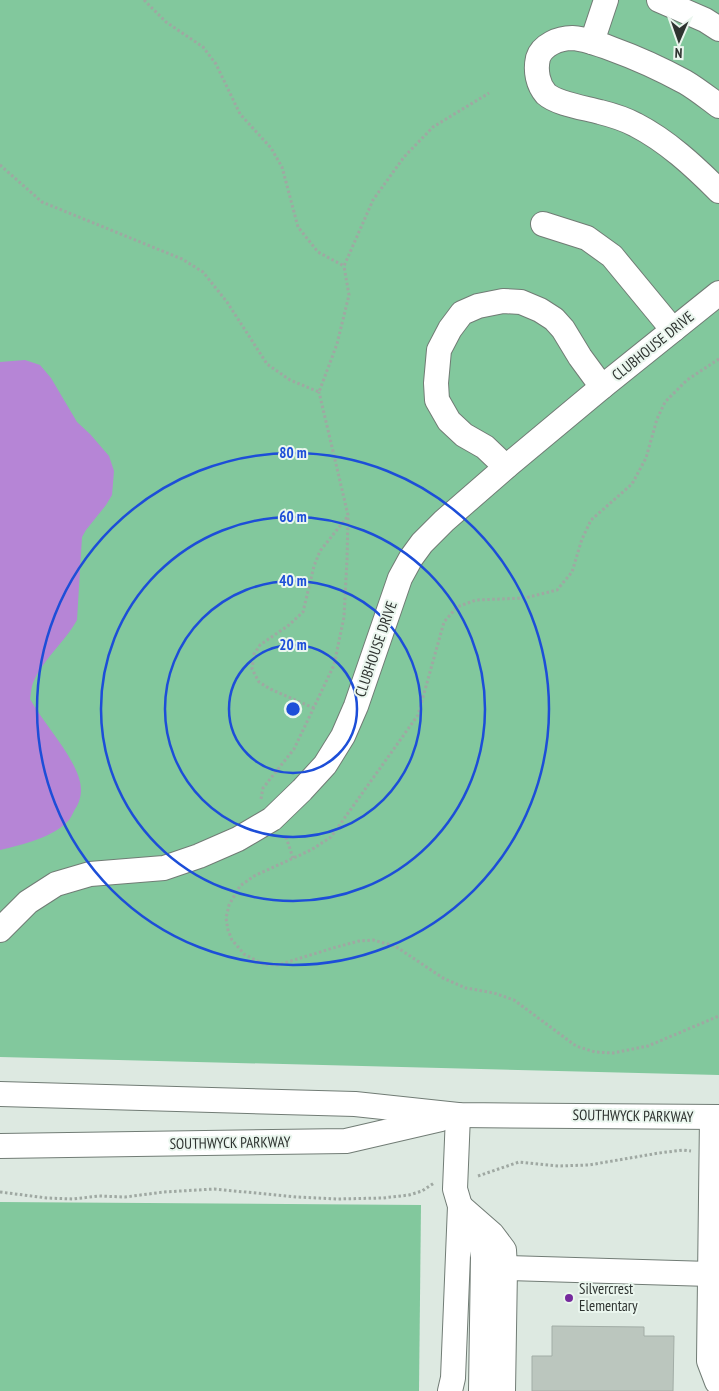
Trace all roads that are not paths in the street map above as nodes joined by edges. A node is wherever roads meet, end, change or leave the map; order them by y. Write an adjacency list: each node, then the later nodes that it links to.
1 (606, 0): 4 (street)
2 (659, 0): 3 (street)
3 (719, 29)
4 (592, 42): 5 (street); 6 (street)
5 (719, 106)
6 (719, 191)
7 (543, 224): 9 (street)
8 (719, 293): 9 (street, CLUBHOUSE DRIVE)
9 (673, 330): 10 (street, CLUBHOUSE DRIVE)
10 (602, 387): 11 (street, CLUBHOUSE DRIVE); 11 (street)
11 (506, 467): 12 (street, CLUBHOUSE DRIVE)
12 (0, 930)
13 (0, 1094): 14 (street, SOUTHWYCK PARKWAY)
14 (458, 1115): 15 (street, SOUTHWYCK PARKWAY); 16 (street, SOUTHWYCK PARKWAY); 17 (street)
15 (716, 1117): 19 (street)
16 (0, 1146)
17 (460, 1206): 18 (street); 21 (street); 22 (street)
18 (505, 1268): 19 (street); 23 (street)
19 (713, 1284): 20 (street)
20 (719, 1384)
21 (450, 1391)
22 (480, 1391)
23 (503, 1391)

